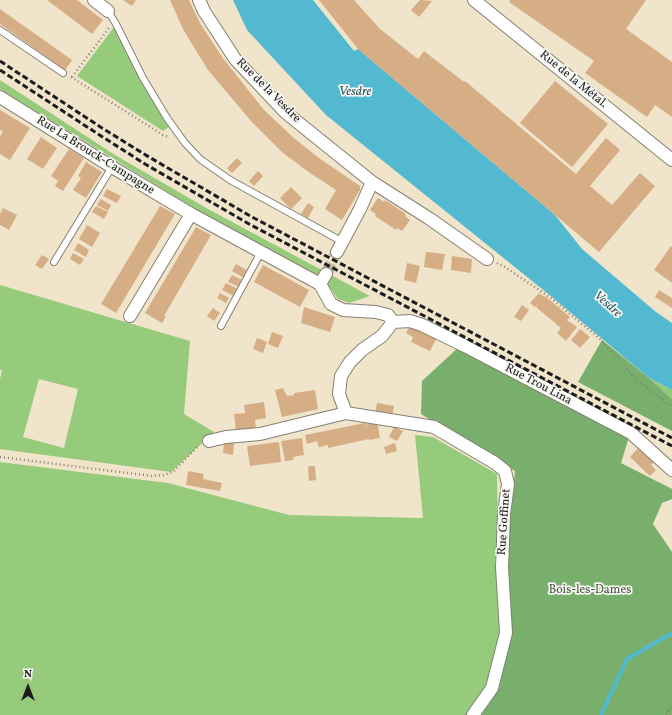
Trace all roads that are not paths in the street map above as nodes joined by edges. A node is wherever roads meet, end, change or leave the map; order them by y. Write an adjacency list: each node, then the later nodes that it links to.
1 (94, 0): 4 (street)
2 (199, 0): 10 (street, Rue de la Vesdre)
3 (474, 0): 8 (street, Rue de la Métal.)
4 (108, 11): 12 (lane)
5 (0, 30): 6 (lane)
6 (63, 73)
7 (0, 97): 9 (street, Rue La Brouck-Campagne)
8 (672, 160)
9 (112, 167): 11 (street, Rue La Brouck-Campagne); 15 (lane)
10 (372, 182): 12 (street); 14 (street, Rue de la Vesdre)
11 (191, 214): 13 (street, Rue La Brouck-Campagne); 18 (street)
12 (340, 247)
13 (261, 252): 17 (street, Rue La Brouck-Campagne); 20 (lane)
14 (487, 259)
15 (54, 262)
16 (326, 274): 17 (street)
17 (320, 284): 19 (street)
18 (130, 316)
19 (393, 322): 21 (street); 23 (street, Rue Trou Lina)
20 (221, 326)
21 (346, 412): 22 (street, Rue Goffinet); 24 (street, Rue Goffinet)
22 (209, 441)
23 (672, 470)
24 (473, 715)

